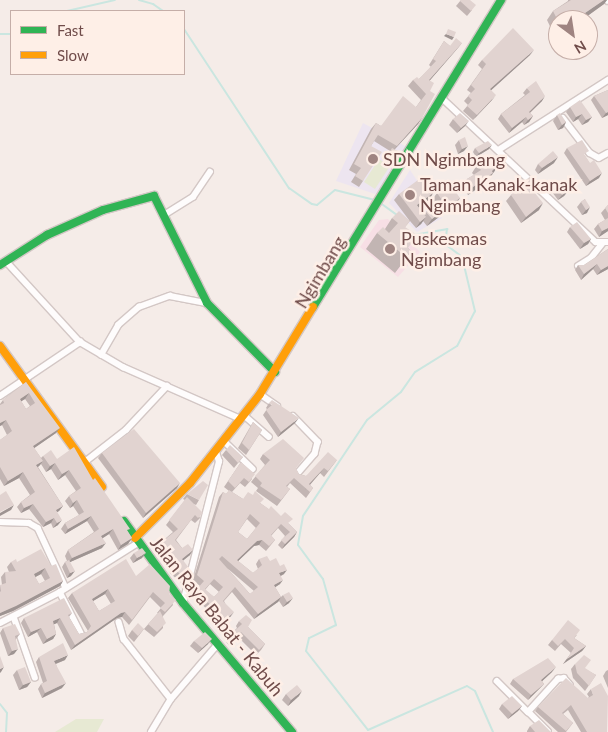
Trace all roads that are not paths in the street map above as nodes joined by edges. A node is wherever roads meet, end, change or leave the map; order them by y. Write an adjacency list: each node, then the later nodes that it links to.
1 (501, 0): 3 (street, Ngimbang)
2 (608, 80): 4 (street)
3 (443, 99): 5 (street); 16 (street, Ngimbang)
4 (558, 113): 5 (street); 6 (street)
5 (500, 149): 9 (street)
6 (608, 154)
7 (210, 172): 8 (street)
8 (164, 215): 10 (street); 12 (street)
9 (605, 243): 11 (street)
10 (3, 263): 13 (street)
11 (578, 266)
12 (208, 303): 15 (street); 16 (street)
13 (80, 342): 15 (street); 17 (street)
14 (0, 346): 17 (street)
15 (101, 355): 18 (street)
16 (275, 372): 19 (street, Ngimbang)
17 (26, 378): 20 (street); 25 (street)
18 (167, 386): 21 (street); 25 (street)
19 (260, 394): 21 (street, Ngimbang); 27 (street)
20 (0, 396)
21 (242, 417): 22 (street); 23 (street, Ngimbang)
22 (269, 437)
23 (224, 442): 24 (street, Ngimbang); 26 (street)
24 (216, 452): 31 (street, Ngimbang); 34 (street)
25 (85, 462): 28 (street)
26 (254, 468)
27 (297, 475)
28 (105, 492)
29 (120, 515): 31 (street, Jalan Raya Babat - Kabuh)
30 (0, 522): 32 (street)
31 (137, 540): 32 (street); 34 (street, Jalan Raya Babat - Kabuh)
32 (66, 588): 33 (street)
33 (60, 592): 35 (street); 38 (street)
34 (183, 604): 39 (street, Jalan Raya Babat - Kabuh)
35 (14, 617): 37 (street); 40 (street)
36 (119, 622): 43 (street)
37 (0, 623)
38 (81, 633)
39 (218, 644): 43 (street); 46 (street, Jalan Raya Babat - Kabuh)
40 (35, 677)
41 (497, 681): 44 (street)
42 (578, 691): 44 (street)
43 (171, 699): 45 (street)
44 (528, 712): 47 (street)
45 (151, 732)
46 (292, 732)
47 (548, 732)

